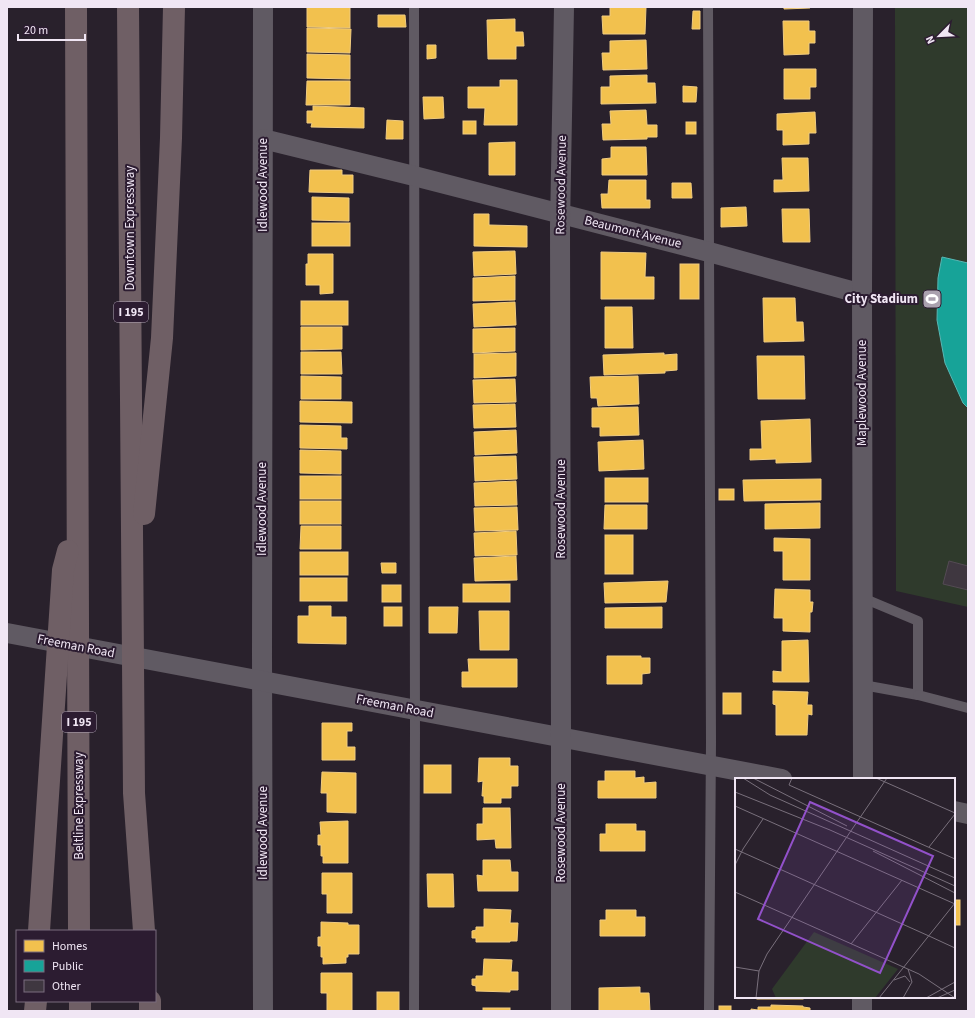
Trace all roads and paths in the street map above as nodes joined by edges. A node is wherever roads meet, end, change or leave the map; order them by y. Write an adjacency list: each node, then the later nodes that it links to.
1 (76, 7): 14 (highway, I 195)
2 (128, 7): 16 (highway, Downtown Expressway / I 195)
3 (174, 7): 16 (highway)
4 (263, 7): 9 (street, Idlewood Avenue)
5 (414, 7): 10 (lane)
6 (564, 7): 11 (street, Rosewood Avenue)
7 (708, 7): 12 (lane)
8 (863, 7): 13 (street, Maplewood Avenue)
9 (263, 139): 10 (street, Beaumont Avenue); 18 (street, Idlewood Avenue)
10 (414, 176): 11 (street, Beaumont Avenue); 22 (lane)
11 (560, 214): 12 (street, Beaumont Avenue); 23 (street, Rosewood Avenue)
12 (709, 252): 13 (street, Beaumont Avenue); 24 (lane)
13 (862, 294): 15 (street, Maplewood Avenue)
14 (78, 513): 29 (highway); 30 (highway, Beltline Expressway / I 195)
15 (863, 598): 19 (street, Maplewood Avenue); 20 (lane)
16 (133, 617): 31 (highway, I 195)
17 (7, 632): 18 (street, Freeman Road)
18 (262, 681): 22 (street, Freeman Road); 33 (street, Idlewood Avenue)
19 (863, 685): 20 (lane); 26 (street, Maplewood Avenue)
20 (918, 695): 21 (lane)
21 (968, 708)
22 (415, 710): 23 (street, Freeman Road); 34 (lane)
23 (562, 737): 24 (street, Freeman Road); 35 (street, Rosewood Avenue)
24 (711, 766): 25 (street, Freeman Road); 36 (lane)
25 (777, 778)
26 (863, 778)
27 (955, 811): 28 (street)
28 (968, 814)
29 (39, 930)
30 (80, 930)
31 (144, 930)
32 (862, 998): 37 (street)
33 (263, 1011)
34 (414, 1011)
35 (561, 1011)
36 (709, 1011)
37 (862, 1011)

